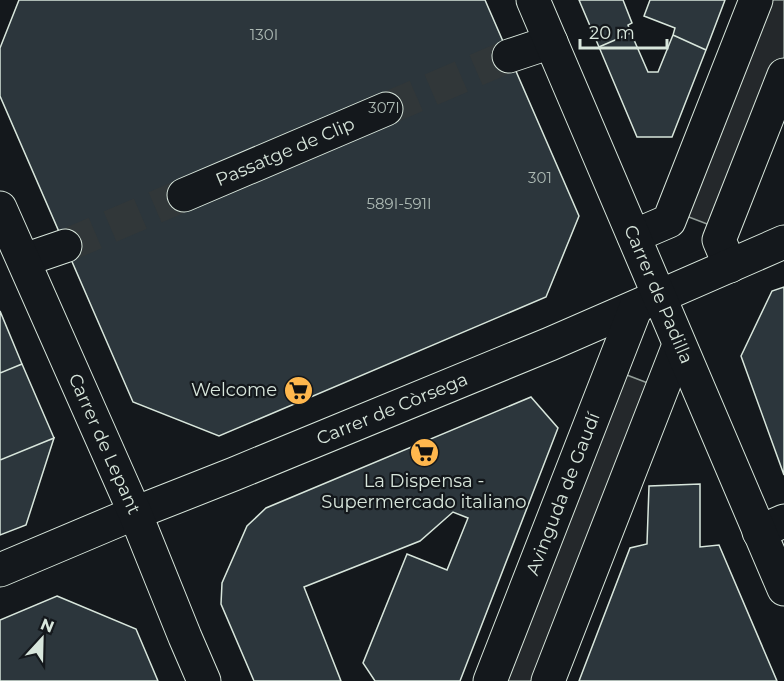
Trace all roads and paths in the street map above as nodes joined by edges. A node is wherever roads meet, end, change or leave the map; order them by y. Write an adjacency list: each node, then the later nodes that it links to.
1 (533, 0): 3 (main road, Carrer de Padilla)
2 (756, 0): 9 (main road)
3 (550, 42): 4 (main road); 9 (main road, Carrer de Padilla)
4 (509, 57)
5 (784, 75): 13 (main road)
6 (386, 109): 7 (main road, Passatge de Clip)
7 (184, 195)
8 (0, 208): 12 (main road, Carrer de Lepant)
9 (634, 236): 14 (main road, Carrer de Padilla)
10 (784, 242): 13 (main road, Carrer de Còrsega)
11 (65, 246): 12 (main road)
12 (24, 260): 16 (main road, Carrer de Lepant)
13 (730, 266): 14 (main road, Carrer de Còrsega)
14 (648, 302): 15 (main road, Carrer de Padilla); 16 (main road, Carrer de Còrsega); 21 (main road, Avinguda de Gaudí)
15 (679, 345): 17 (main road, Carrer de Padilla); 22 (main road)
16 (135, 513): 18 (main road, Carrer de Còrsega); 20 (main road, Carrer de Lepant)
17 (772, 526): 19 (main road, Carrer de Padilla)
18 (0, 570)
19 (784, 589)
20 (204, 681)
21 (490, 681)
22 (548, 681)

